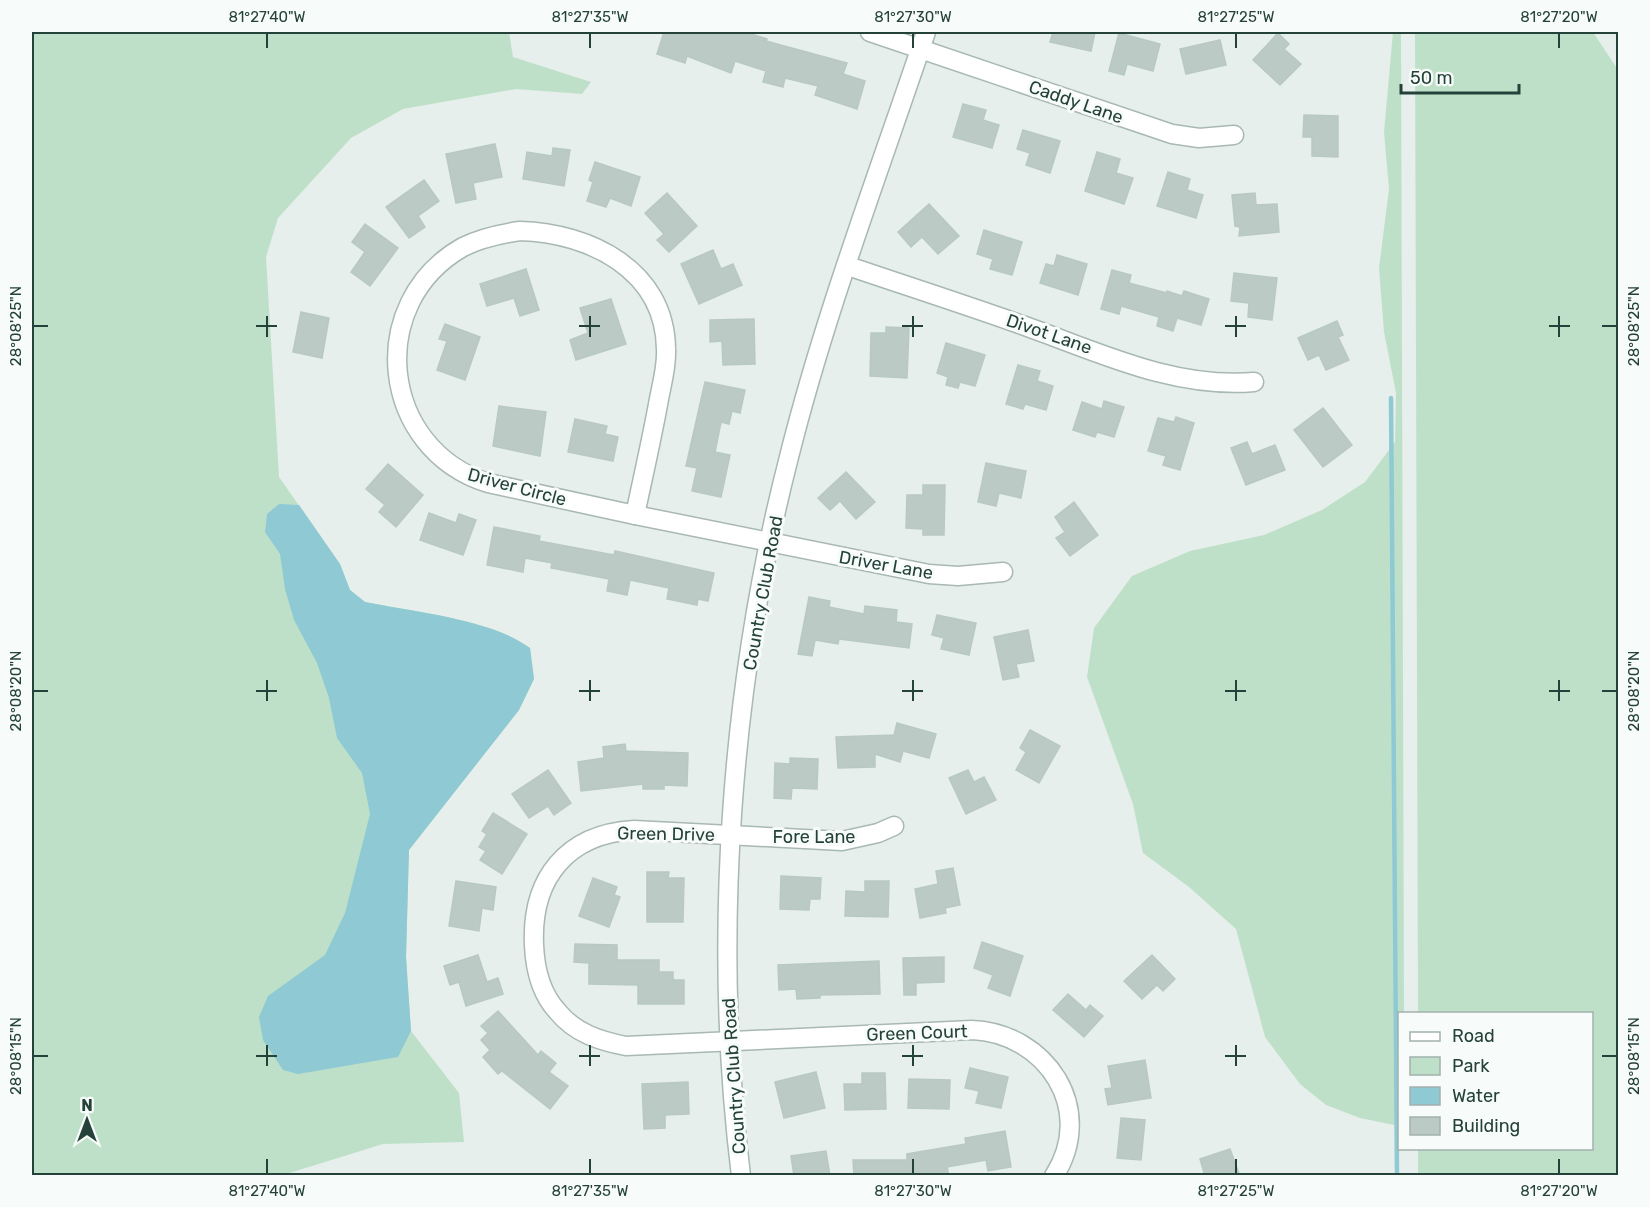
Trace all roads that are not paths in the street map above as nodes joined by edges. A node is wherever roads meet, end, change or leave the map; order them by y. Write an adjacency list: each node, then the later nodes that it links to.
1 (870, 32): 3 (street, Caddy Lane)
2 (927, 32): 3 (street, Country Club Road)
3 (920, 50): 4 (street, Caddy Lane); 5 (street, Country Club Road)
4 (1234, 135)
5 (848, 266): 6 (street, Divot Lane); 8 (street, Country Club Road)
6 (1254, 381)
7 (635, 515): 7 (street, Driver Circle); 8 (street, Driver Circle)
8 (770, 543): 9 (street, Driver Lane); 11 (street, Country Club Road)
9 (1003, 572)
10 (894, 826): 11 (street, Fore Lane)
11 (731, 835): 12 (street, Country Club Road); 12 (street, Green Drive)
12 (730, 1040): 13 (street, Country Club Road); 14 (street, Green Court)
13 (741, 1176)
14 (1054, 1176)

